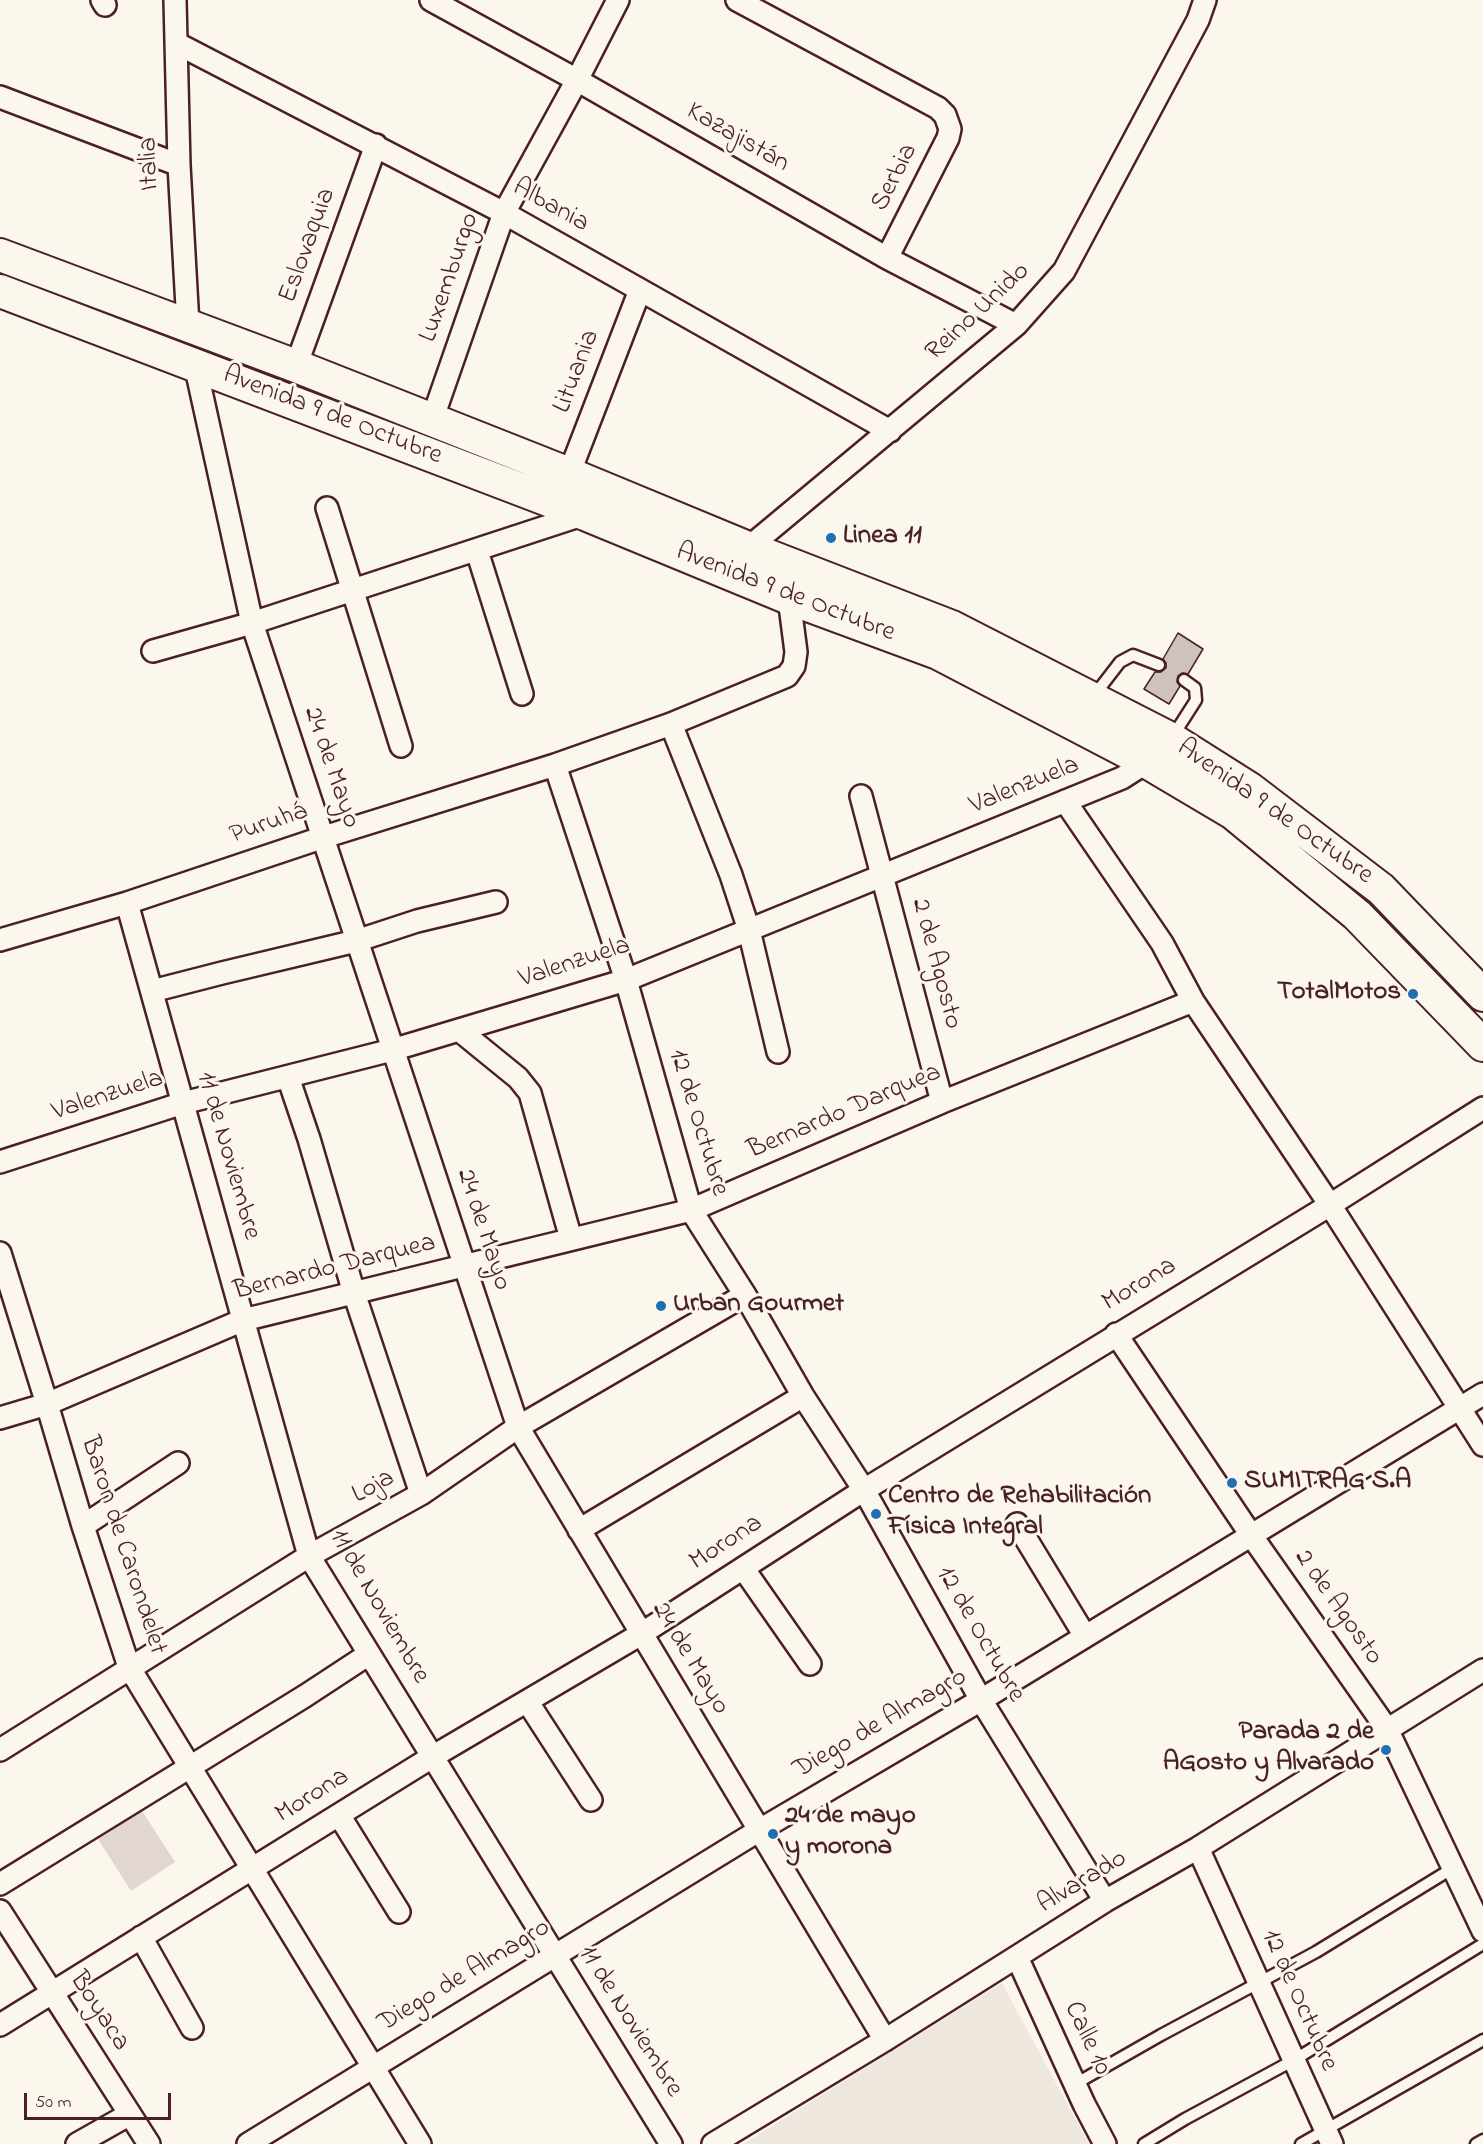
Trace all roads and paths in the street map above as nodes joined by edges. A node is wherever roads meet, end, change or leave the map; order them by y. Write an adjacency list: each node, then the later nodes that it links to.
1 (176, 0): 6 (street, Italia)
2 (618, 0): 7 (street, Luxemburgo)
3 (737, 0): 13 (street, Serbia)
4 (1205, 0): 16 (street, Reino Unido)
5 (440, 2): 7 (street, Kazajistán)
6 (176, 43): 9 (street, Albania); 10 (street, Italia)
7 (577, 80): 11 (street, Luxemburgo); 13 (street, Kazajistán)
8 (0, 97): 10 (street)
9 (376, 146): 11 (street, Albania); 19 (street, Eslovaquia)
10 (179, 165): 17 (street, Italia)
11 (504, 213): 14 (street, Albania); 20 (street, Luxemburgo)
12 (0, 255): 17 (main road, Avenida 9 de Octubre)
13 (887, 258): 16 (street, Kazajistán)
14 (640, 290): 21 (street, Albania); 22 (street, Lituania)
15 (1, 294): 18 (main road, Avenida 9 de Octubre)
16 (1016, 325): 21 (street, Reino Unido)
17 (188, 326): 19 (main road, Avenida 9 de Octubre)
18 (195, 364): 24 (main road, Avenida 9 de Octubre); 29 (street, 24 de Mayo)
19 (296, 366): 20 (main road, Avenida 9 de Octubre)
20 (432, 420): 22 (main road, Avenida 9 de Octubre)
21 (890, 431): 26 (street, Reino Unido)
22 (569, 474): 26 (main road, Avenida 9 de Octubre)
23 (327, 508): 27 (street)
24 (585, 514): 25 (street); 26 (main road, Avenida 9 de Octubre)
25 (477, 551): 27 (street); 33 (street)
26 (739, 560): 28 (main road, Avenida 9 de Octubre); 34 (main road, Avenida 9 de Octubre)
27 (353, 591): 29 (street); 37 (street)
28 (789, 598): 35 (street, Puruhá); 38 (main road, Avenida 9 de Octubre)
29 (252, 623): 30 (street); 42 (street, 24 de Mayo)
30 (153, 651)
31 (1159, 665): 34 (lane)
32 (1184, 681): 36 (lane)
33 (522, 694)
34 (1092, 698): 36 (main road, Avenida 9 de Octubre)
35 (671, 724): 39 (street, Puruhá); 46 (street)
36 (1171, 739): 51 (main road, Avenida 9 de Octubre)
37 (401, 746)
38 (1147, 762): 41 (street, Valenzuela); 54 (main road, Avenida 9 de Octubre)
39 (555, 765): 42 (street, Puruhá); 49 (street, 12 de Octubre)
40 (861, 795): 43 (street, 2 de Agosto)
41 (1065, 801): 43 (street, Valenzuela); 52 (street)
42 (324, 837): 45 (street, Puruhá); 48 (street, 24 de Mayo)
43 (882, 876): 46 (street, Valenzuela); 58 (street, 2 de Agosto)
44 (496, 902): 48 (street)
45 (127, 903): 47 (street, Puruhá); 50 (street, 11 de Noviembre)
46 (749, 930): 49 (street, Valenzuela); 56 (street)
47 (0, 940)
48 (356, 941): 50 (street); 55 (street, 24 de Mayo)
49 (626, 980): 53 (street, Valenzuela); 63 (street, 12 de Octubre)
50 (152, 992): 59 (street, 11 de Noviembre)
51 (1483, 995)
52 (1193, 1001): 58 (street, Bernardo Darquea); 62 (street)
53 (459, 1030): 55 (street, Valenzuela); 64 (street)
54 (1483, 1045)
55 (392, 1050): 57 (street, Valenzuela); 66 (street, 24 de Mayo)
56 (778, 1052)
57 (288, 1077): 59 (street, Valenzuela); 67 (street)
58 (942, 1102): 63 (street, Bernardo Darquea)
59 (183, 1103): 61 (street, Valenzuela); 69 (street, 11 de Noviembre)
60 (1483, 1108): 62 (street, Morona)
61 (0, 1162)
62 (1330, 1205): 70 (street, Morona); 74 (street)
63 (691, 1210): 64 (street, Bernardo Darquea); 68 (street, 12 de Octubre)
64 (571, 1239): 66 (street, Bernardo Darquea)
65 (0, 1253): 73 (street, Baron de Carondelet)
66 (464, 1266): 67 (street, Bernardo Darquea); 76 (street, 24 de Mayo)
67 (354, 1293): 69 (street, Bernardo Darquea); 80 (street)
68 (745, 1295): 72 (street, 12 de Octubre); 76 (street, Loja)
69 (243, 1320): 73 (street, Bernardo Darquea); 85 (street, 11 de Noviembre)
70 (1116, 1334): 79 (street, Morona); 84 (street, 2 de Agosto)
71 (1483, 1394): 74 (street, Diego de Almagro)
72 (803, 1396): 79 (street, 12 de Octubre); 83 (street)
73 (47, 1404): 75 (street, Bernardo Darquea); 82 (street, Baron de Carondelet)
74 (1461, 1408): 77 (street); 84 (street, Diego de Almagro)
75 (0, 1418)
76 (518, 1427): 80 (street, Loja); 83 (street, 24 de Mayo)
77 (1483, 1444)
78 (178, 1463): 82 (street)
79 (864, 1490): 86 (street, Morona); 93 (street, 12 de Octubre)
80 (422, 1494): 85 (street, Loja)
81 (1017, 1524): 88 (street)
82 (83, 1526): 91 (street, Baron de Carondelet)
83 (579, 1530): 87 (street, 24 de Mayo)
84 (1251, 1535): 88 (street, Diego de Almagro); 95 (street, 2 de Agosto)
85 (309, 1556): 89 (street, 11 de Noviembre); 91 (street, Loja)
86 (743, 1568): 87 (street, Morona); 90 (street)
87 (641, 1634): 94 (street, Morona); 101 (street, 24 de Mayo)
88 (1085, 1636): 93 (street, Diego de Almagro)
89 (369, 1654): 97 (street, 11 de Noviembre); 98 (street)
90 (810, 1664)
91 (129, 1667): 96 (street, Loja); 98 (street, Baron de Carondelet)
92 (1483, 1670): 95 (street, Alvarado)
93 (981, 1700): 101 (street, Diego de Almagro); 106 (street, 12 de Octubre)
94 (527, 1701): 97 (street, Morona); 99 (street)
95 (1387, 1729): 102 (street, Alvarado); 104 (street, 2 de Agosto)
96 (0, 1750)
97 (432, 1757): 100 (street, Morona); 112 (street, 11 de Noviembre)
98 (190, 1766): 103 (street, Baron de Carondelet); 105 (street)
99 (591, 1800)
100 (339, 1815): 103 (street, Morona); 108 (street)
101 (758, 1831): 112 (street, Diego de Almagro); 118 (street, 24 de Mayo)
102 (1197, 1848): 106 (street, Alvarado); 114 (street, 12 de Octubre)
103 (252, 1868): 110 (street, Morona); 121 (street, Baron de Carondelet)
104 (1454, 1868): 109 (street, 2 de Agosto); 114 (lane)
105 (0, 1884)
106 (1105, 1901): 113 (street, Alvarado)
107 (0, 1911): 115 (street, Boyaca)
108 (399, 1912)
109 (1483, 1931)
110 (141, 1937): 115 (street, Morona); 117 (street)
111 (1483, 1944): 120 (lane)
112 (555, 1956): 121 (street, Diego de Almagro); 130 (street, 11 de Noviembre)
113 (1017, 1957): 118 (street, Alvarado); 122 (street, Calle 10)
114 (1259, 1983): 120 (street, 12 de Octubre); 122 (lane)
115 (52, 1992): 116 (street, Morona); 123 (street, Boyaca)
116 (0, 2025)
117 (192, 2028)
118 (885, 2040): 131 (street, Alvarado)
119 (1483, 2040): 124 (lane)
120 (1294, 2060): 124 (street, 12 de Octubre); 133 (lane)
121 (373, 2067): 128 (street, Diego de Almagro); 129 (street, Baron de Carondelet)
122 (1075, 2084): 132 (street, Calle 10)
123 (130, 2114): 126 (street); 127 (street, Boyaca)
124 (1328, 2136): 134 (lane)
125 (1483, 2140): 135 (lane)
126 (77, 2144)
127 (149, 2144)
128 (248, 2144)
129 (420, 2144)
130 (671, 2144)
131 (713, 2144)
132 (1105, 2144)
133 (1144, 2144)
134 (1301, 2144)
135 (1476, 2144)

